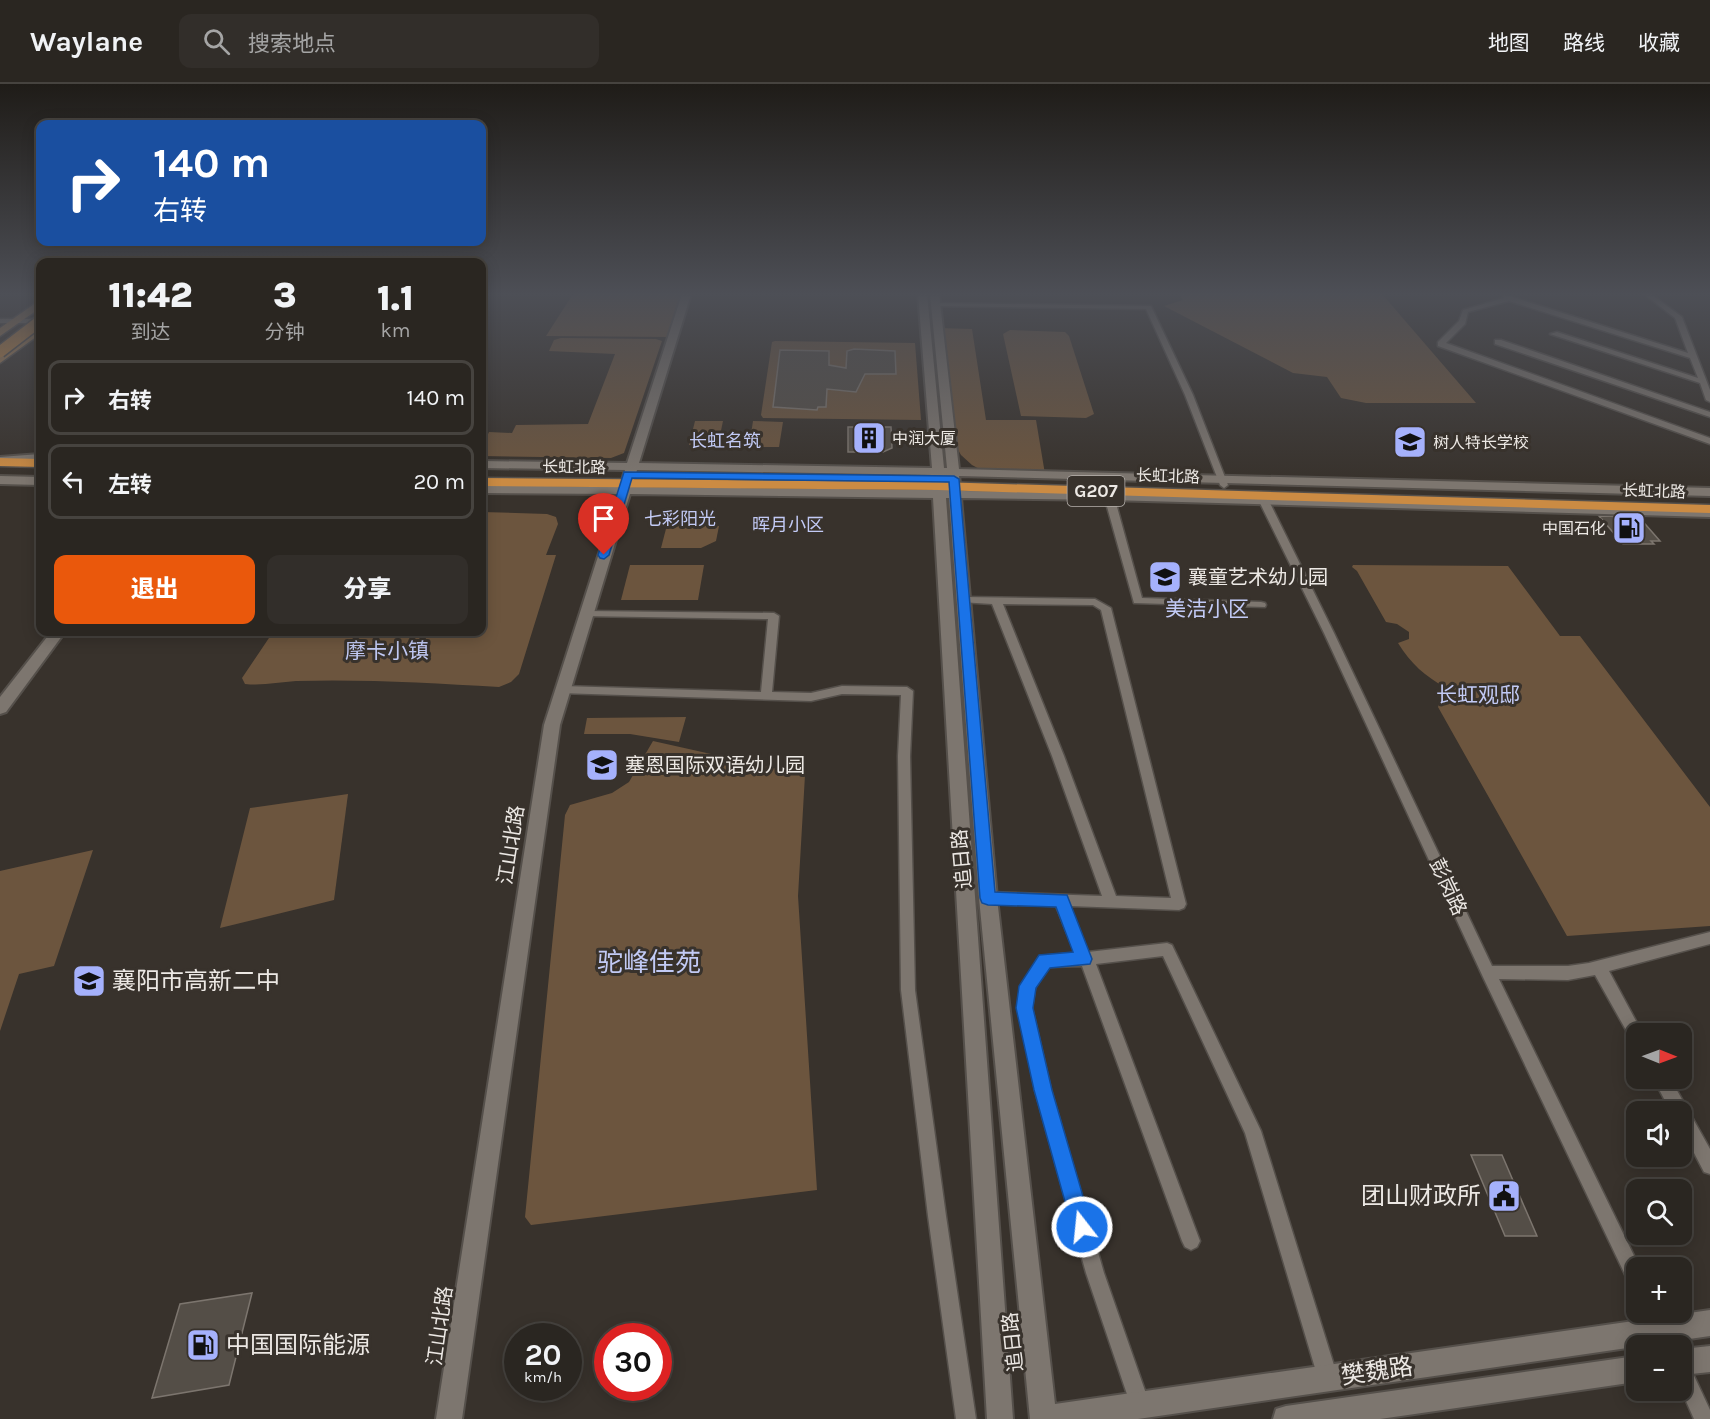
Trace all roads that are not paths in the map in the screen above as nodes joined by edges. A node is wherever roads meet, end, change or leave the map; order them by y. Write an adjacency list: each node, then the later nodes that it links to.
1 (666, 356): 24 (street, 江山北路)
2 (936, 356): 11 (street, 追日路)
3 (1171, 356): 28 (street)
4 (1475, 356): 12 (street)
5 (1540, 356): 10 (street)
6 (1623, 356): 8 (street)
7 (1694, 357): 8 (street)
8 (1702, 382): 9 (street)
9 (1710, 400)
10 (1710, 415)
11 (942, 435): 17 (street); 19 (street); 29 (street, 追日路)
12 (1710, 441)
13 (36, 458): 14 (street)
14 (0, 462): 15 (highway)
15 (36, 463)
16 (486, 464): 24 (street)
17 (899, 471): 22 (street); 24 (street); 29 (street)
18 (486, 472): 24 (highway, 长虹北路 / G207)
19 (985, 472): 26 (street); 28 (street); 29 (street)
20 (0, 474): 21 (highway)
21 (36, 475)
22 (874, 478): 24 (highway, 长虹北路 / G207); 29 (highway, 长虹北路 / G207)
23 (0, 480): 25 (street)
24 (627, 480): 27 (highway, 长虹北路 / G207); 29 (highway, 长虹北路 / G207); 30 (street); 39 (street, 江山北路)
25 (36, 481)
26 (1030, 481): 28 (highway, 长虹北路 / G207); 29 (highway, 长虹北路 / G207)
27 (486, 482)
28 (1222, 482): 31 (street); 34 (highway, 长虹北路 / G207)
29 (946, 483): 32 (street); 33 (highway, 长虹北路 / G207); 36 (street, 追日路); 68 (street, 追日路)
30 (486, 489)
31 (1710, 492)
32 (1110, 496): 33 (street); 38 (street)
33 (1263, 498): 35 (highway, 长虹北路 / G207); 52 (street, 彭岗路)
34 (1710, 500)
35 (1710, 511)
36 (964, 600): 37 (street); 46 (street, 追日路)
37 (996, 600): 48 (street); 48 (street)
38 (1261, 606)
39 (586, 614): 42 (street, 江山北路); 44 (street)
40 (44, 636): 43 (street)
41 (55, 636): 45 (street)
42 (563, 690): 44 (street); 66 (street, 江山北路)
43 (0, 692)
44 (766, 695): 67 (street)
45 (0, 708)
46 (988, 898): 47 (street); 69 (street, 追日路)
47 (1061, 900): 48 (street); 50 (street)
48 (1111, 902)
49 (1710, 938): 51 (street)
50 (1084, 959): 56 (street); 63 (street); 65 (street)
51 (1599, 968): 52 (street); 53 (street)
52 (1488, 972): 57 (street, 彭岗路)
53 (1630, 1023)
54 (1692, 1133): 55 (street)
55 (1710, 1166)
56 (1191, 1241)
57 (1626, 1258)
58 (1710, 1323): 59 (street, 樊魏路)
59 (1661, 1329): 63 (street, 樊魏路)
60 (1710, 1359): 61 (street)
61 (1692, 1361)
62 (1626, 1370): 70 (street, 樊魏路)
63 (1329, 1378): 65 (street, 樊魏路)
64 (1692, 1393): 71 (street)
65 (1140, 1405): 69 (street, 樊魏路)
66 (448, 1419)
67 (966, 1419)
68 (1000, 1419)
69 (1044, 1419)
70 (1286, 1419)
71 (1704, 1419)

